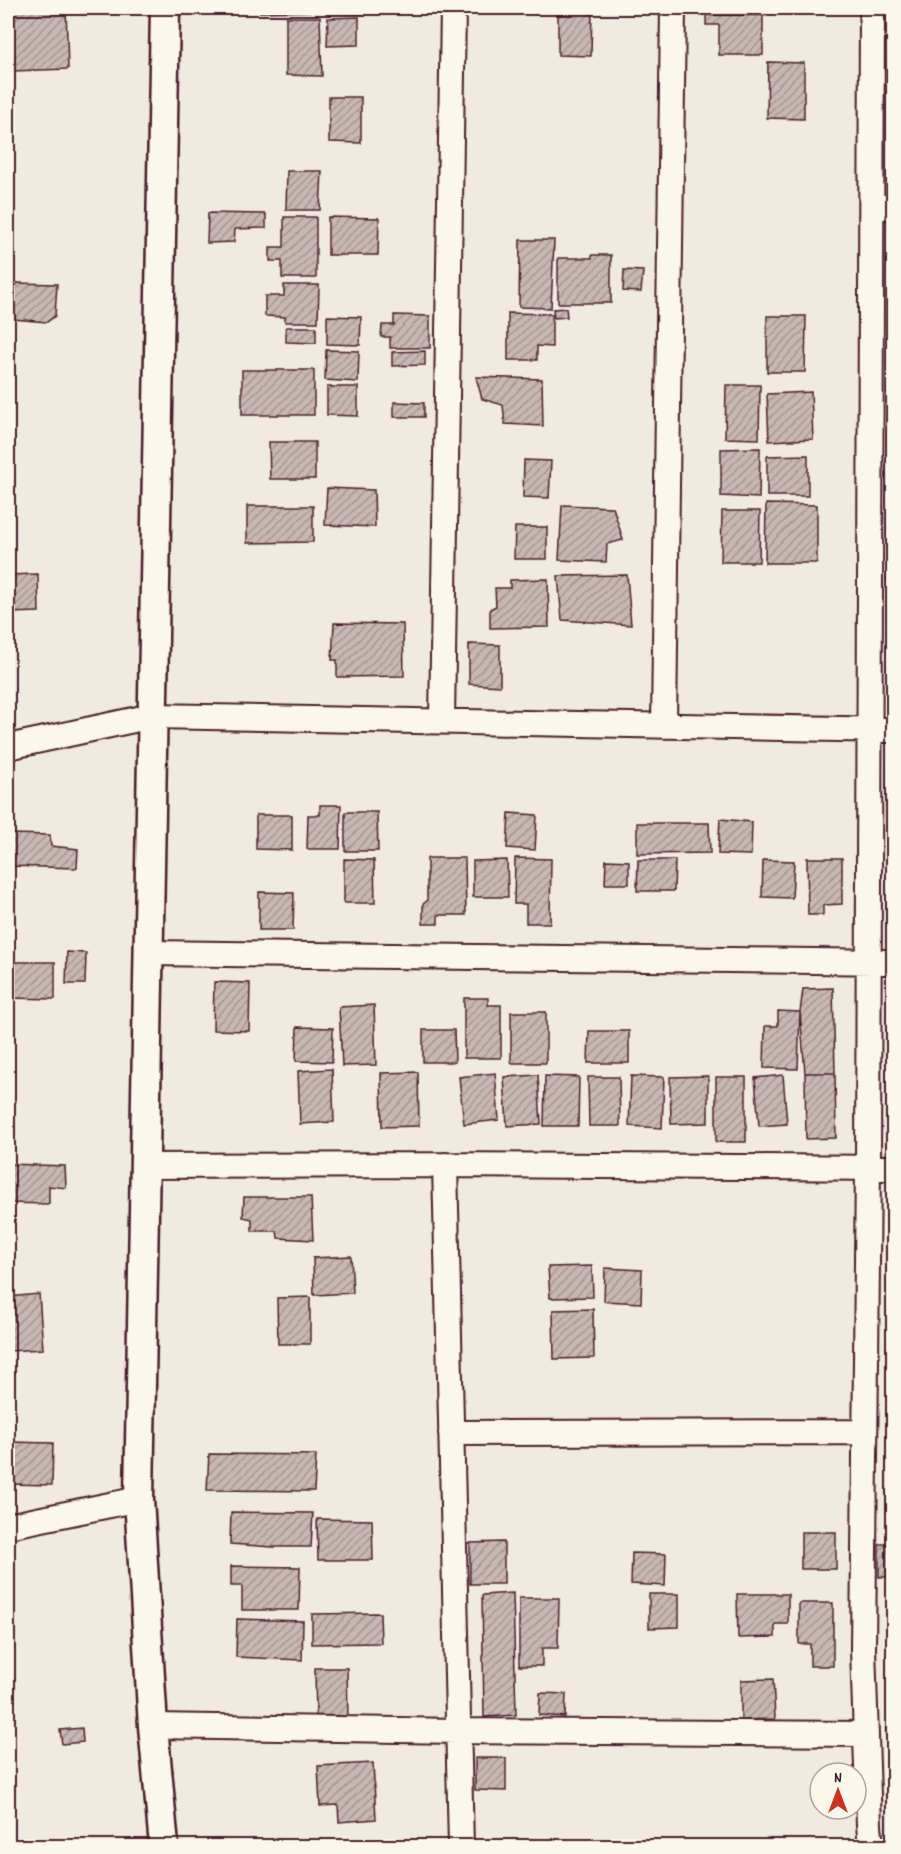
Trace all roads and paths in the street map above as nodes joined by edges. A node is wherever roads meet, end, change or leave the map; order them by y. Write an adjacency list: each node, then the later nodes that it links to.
1 (165, 8): 7 (street)
2 (453, 8): 8 (street)
3 (673, 8): 9 (street)
4 (872, 8): 5 (street)
5 (883, 207): 6 (street)
6 (882, 455): 10 (street)
7 (152, 716): 8 (street); 12 (street); 13 (street)
8 (442, 721): 9 (street)
9 (664, 726): 10 (street)
10 (869, 730): 11 (street); 14 (street)
11 (894, 730)
12 (8, 747)
13 (148, 953): 14 (street); 17 (street)
14 (869, 962): 15 (street); 18 (street)
15 (894, 963)
16 (445, 1165): 17 (street); 18 (street); 21 (street)
17 (144, 1166): 22 (street)
18 (868, 1167): 19 (street); 20 (street)
19 (894, 1168)
20 (864, 1432): 21 (street); 26 (street)
21 (451, 1433): 25 (street)
22 (139, 1499): 23 (street); 24 (street)
23 (8, 1526)
24 (153, 1726): 25 (street); 27 (street)
25 (458, 1731): 26 (street); 28 (street)
26 (866, 1734): 29 (street)
27 (164, 1846)
28 (461, 1846)
29 (871, 1846)

